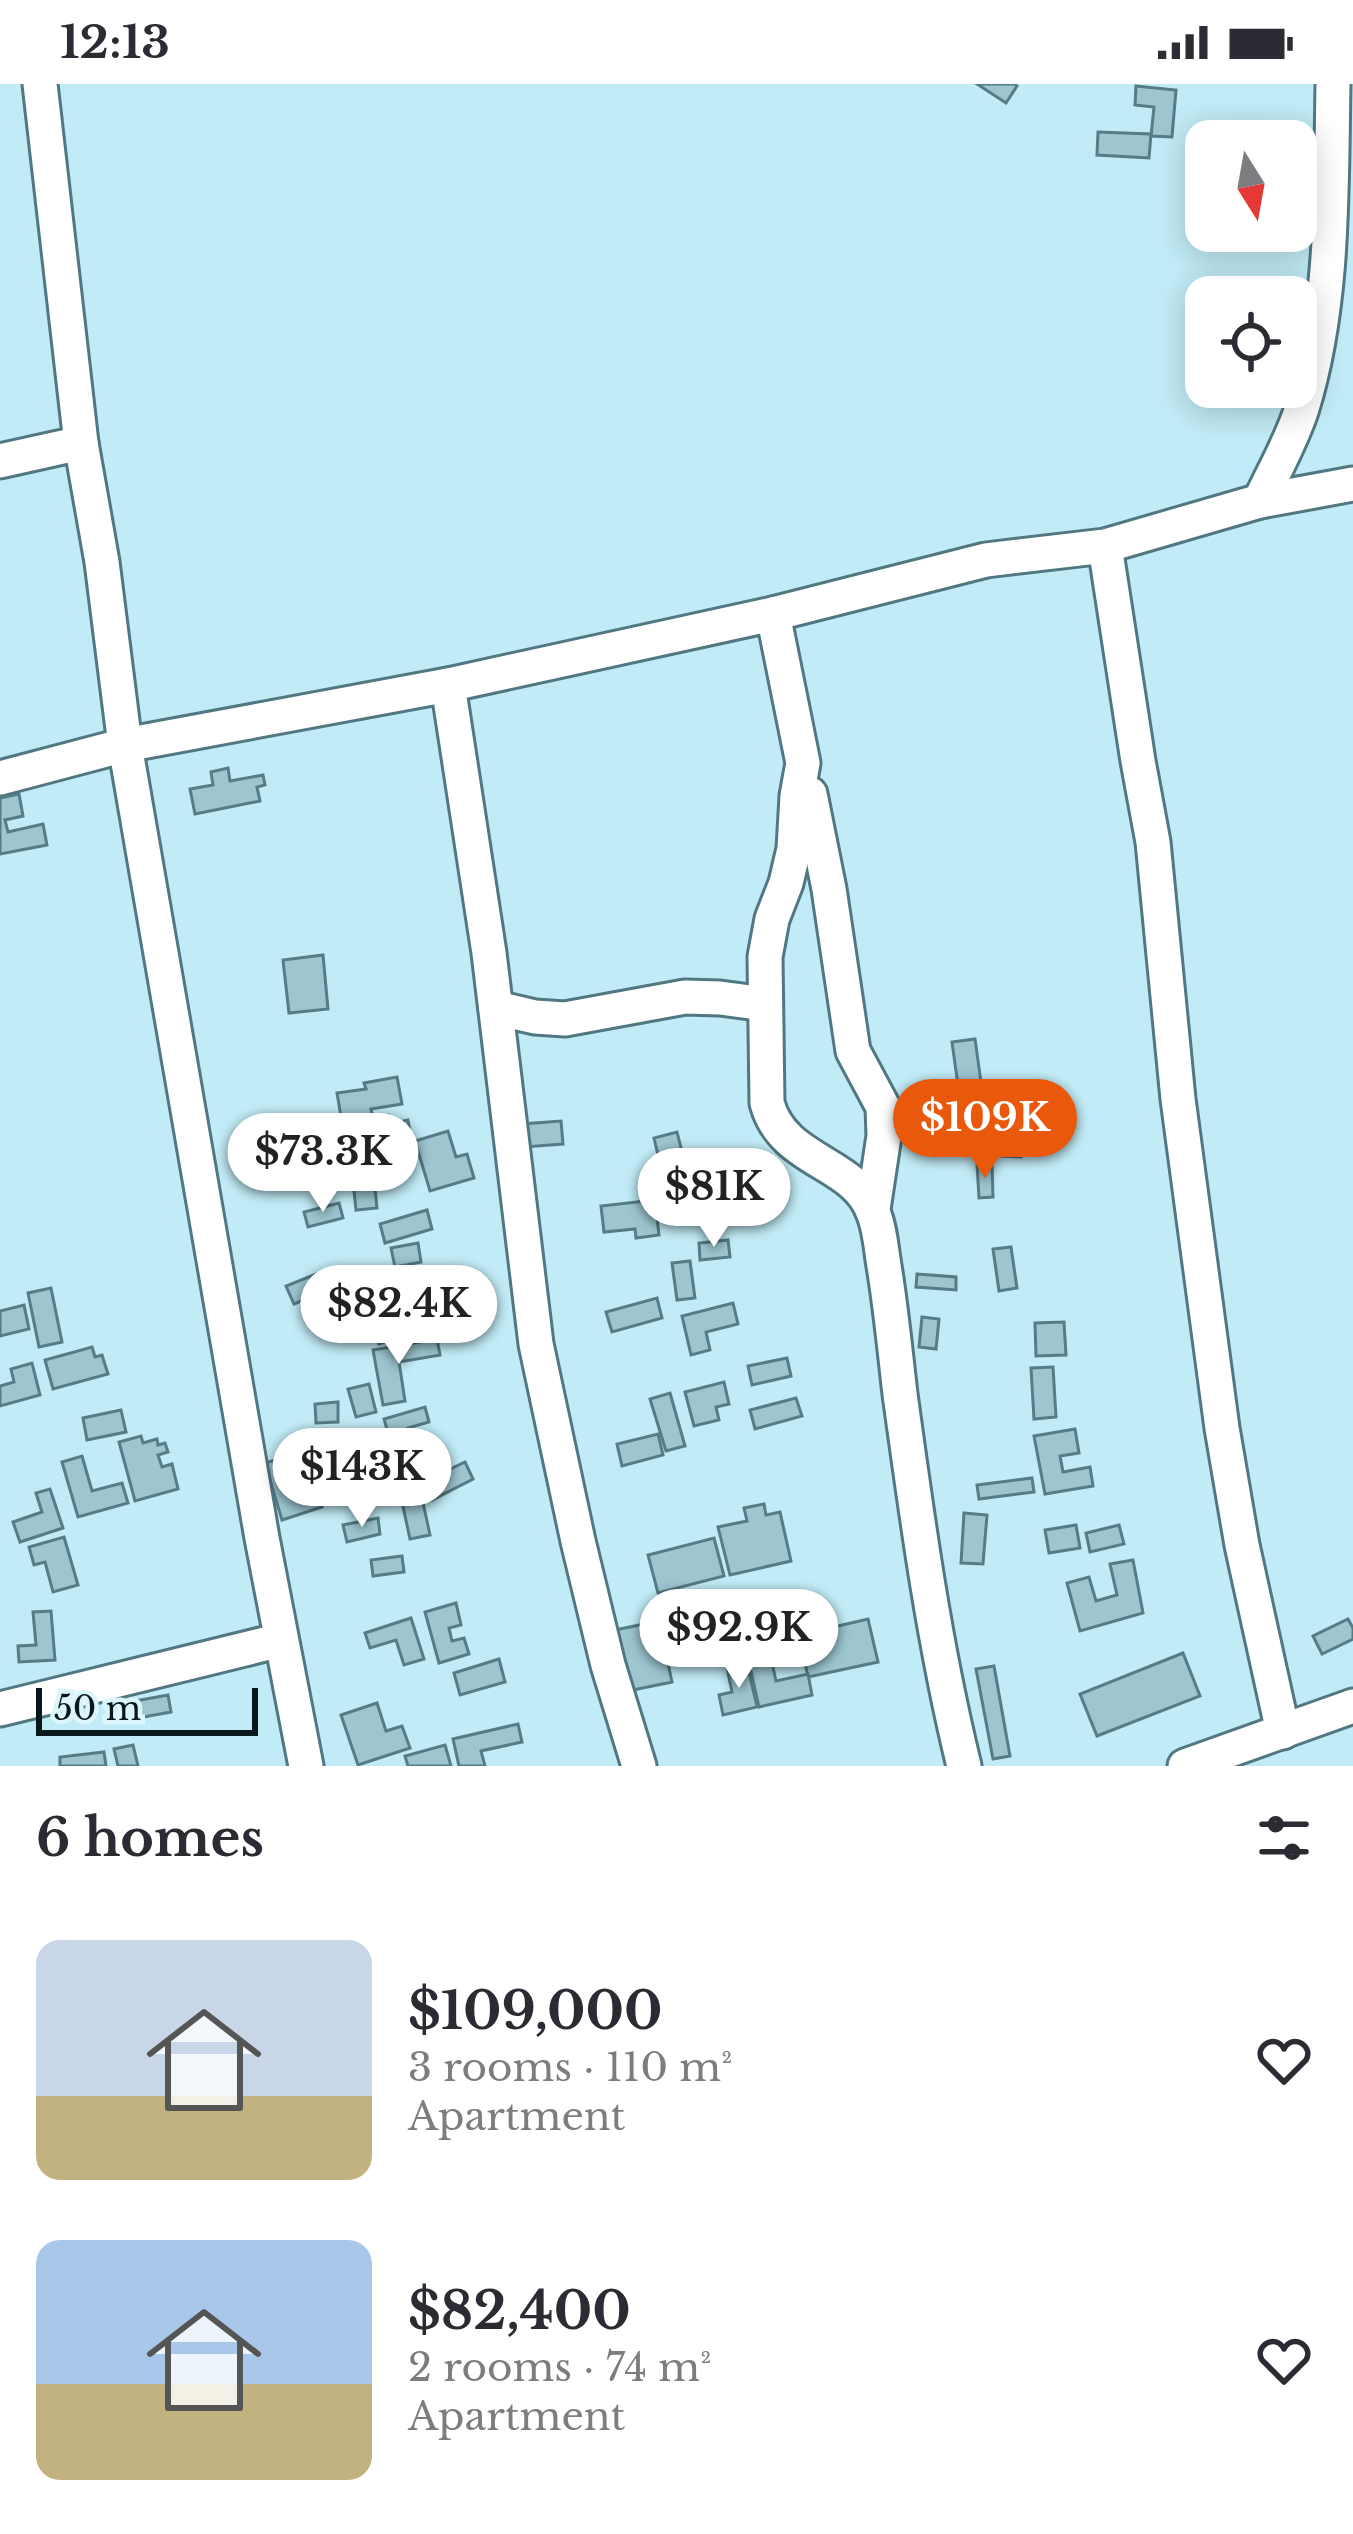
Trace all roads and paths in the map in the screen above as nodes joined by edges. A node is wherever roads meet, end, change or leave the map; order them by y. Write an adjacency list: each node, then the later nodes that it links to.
1 (40, 84): 3 (street)
2 (1334, 84): 6 (street)
3 (81, 443): 4 (street); 10 (street)
4 (0, 461)
5 (1353, 484): 6 (street)
6 (1259, 501): 7 (street)
7 (1105, 546): 8 (street); 19 (street)
8 (773, 614): 9 (street); 11 (street)
9 (448, 685): 10 (street); 14 (street)
10 (125, 745): 12 (street); 16 (street)
11 (803, 763): 13 (street); 15 (street)
12 (0, 778)
13 (766, 1004): 14 (street); 15 (street)
14 (496, 1008): 21 (street)
15 (873, 1209): 22 (street)
16 (281, 1640): 18 (street); 20 (street)
17 (1353, 1706): 19 (street)
18 (0, 1709)
19 (1283, 1732): 23 (street)
20 (306, 1766)
21 (639, 1766)
22 (964, 1766)
23 (1185, 1766)

